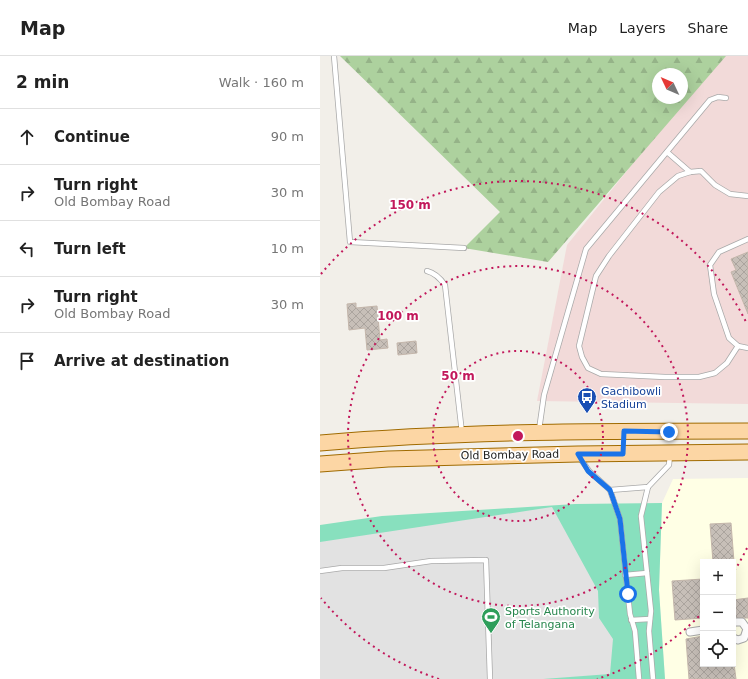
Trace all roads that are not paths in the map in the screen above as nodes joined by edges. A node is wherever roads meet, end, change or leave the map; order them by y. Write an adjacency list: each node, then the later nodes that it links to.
1 (334, 56): 7 (lane)
2 (726, 98): 3 (lane)
3 (667, 152): 4 (lane); 13 (lane)
4 (690, 172): 5 (lane); 9 (lane)
5 (748, 196)
6 (748, 239): 9 (lane)
7 (464, 248)
8 (427, 271): 14 (lane)
9 (738, 346): 10 (lane)
10 (748, 348)
11 (624, 431): 12 (main road, Old Bombay Road); 13 (main road, Old Bombay Road); 19 (main road)
12 (748, 431)
13 (538, 432): 14 (main road, Old Bombay Road)
14 (462, 435): 15 (main road, Old Bombay Road)
15 (320, 443)
16 (748, 452): 17 (main road, Old Bombay Road)
17 (670, 453): 19 (main road, Old Bombay Road); 21 (lane)
18 (578, 454): 19 (main road, Old Bombay Road); 20 (main road, Old Bombay Road); 22 (lane)
19 (623, 454)
20 (320, 464)
21 (648, 487): 22 (lane); 24 (lane)
22 (610, 490): 25 (lane)
23 (320, 571): 33 (lane)
24 (647, 573): 25 (lane); 26 (lane)
25 (625, 575): 27 (lane)
26 (650, 619): 27 (lane); 35 (lane)
27 (632, 620): 34 (lane)
28 (736, 622): 29 (street)
29 (748, 629): 32 (street)
30 (700, 630): 31 (street)
31 (690, 632)
32 (736, 639)
33 (490, 679)
34 (639, 679)
35 (653, 679)

